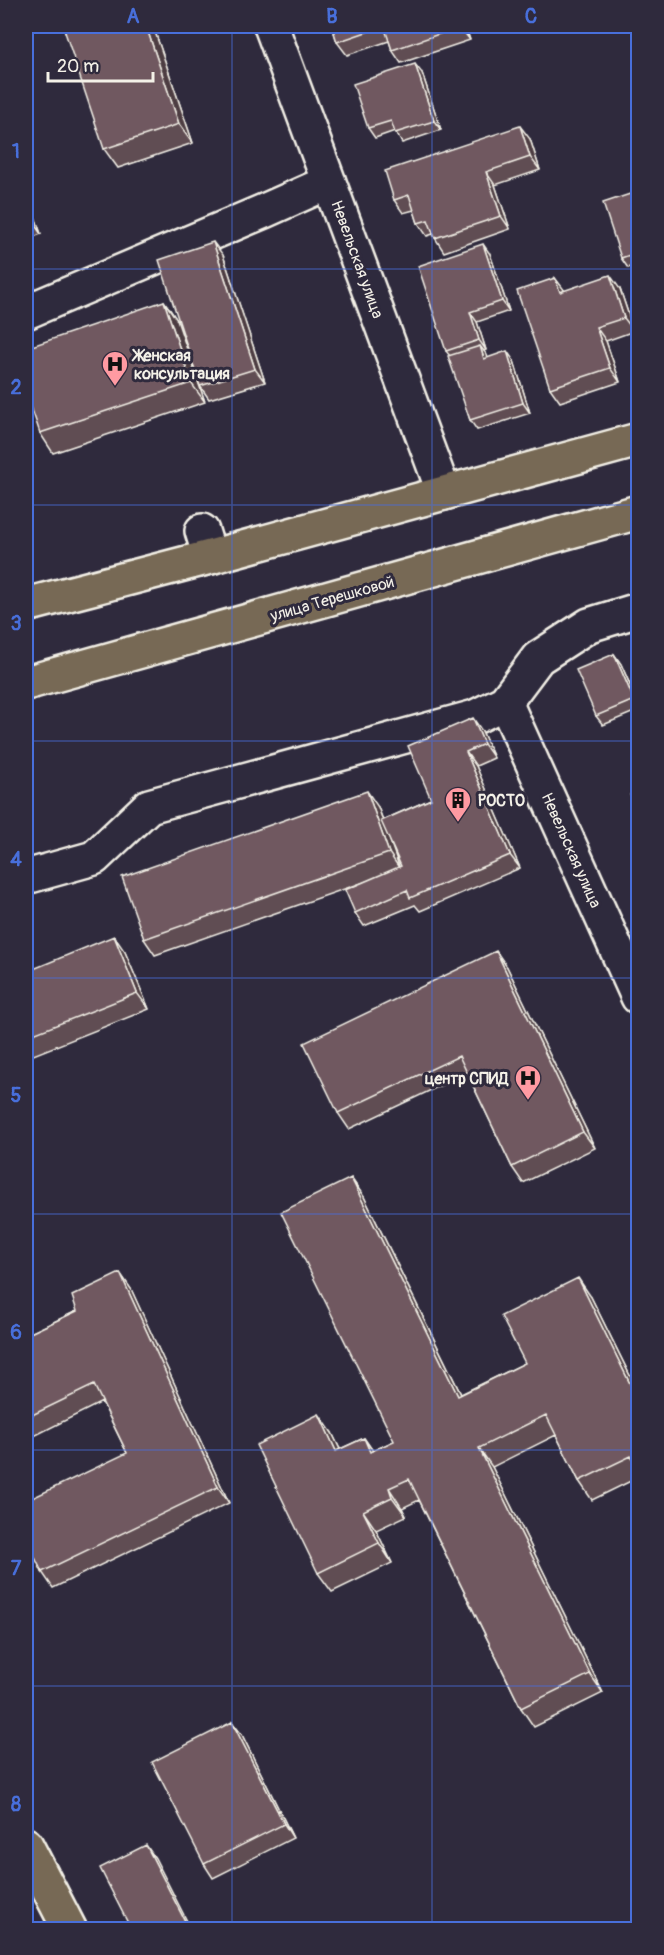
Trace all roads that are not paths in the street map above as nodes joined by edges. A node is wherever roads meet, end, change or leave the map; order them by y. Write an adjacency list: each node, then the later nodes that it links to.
1 (271, 26): 2 (street, Невельская улица)
2 (329, 182): 3 (street); 5 (street, Невельская улица)
3 (26, 312)
4 (639, 440): 5 (main road)
5 (444, 493): 7 (main road)
6 (639, 512): 9 (main road, улица Терешковой)
7 (26, 605)
8 (639, 610): 10 (street)
9 (26, 683)
10 (505, 702): 11 (street); 12 (street, Невельская улица)
11 (26, 877)
12 (639, 997)
13 (26, 1845): 14 (main road)
14 (70, 1929)

